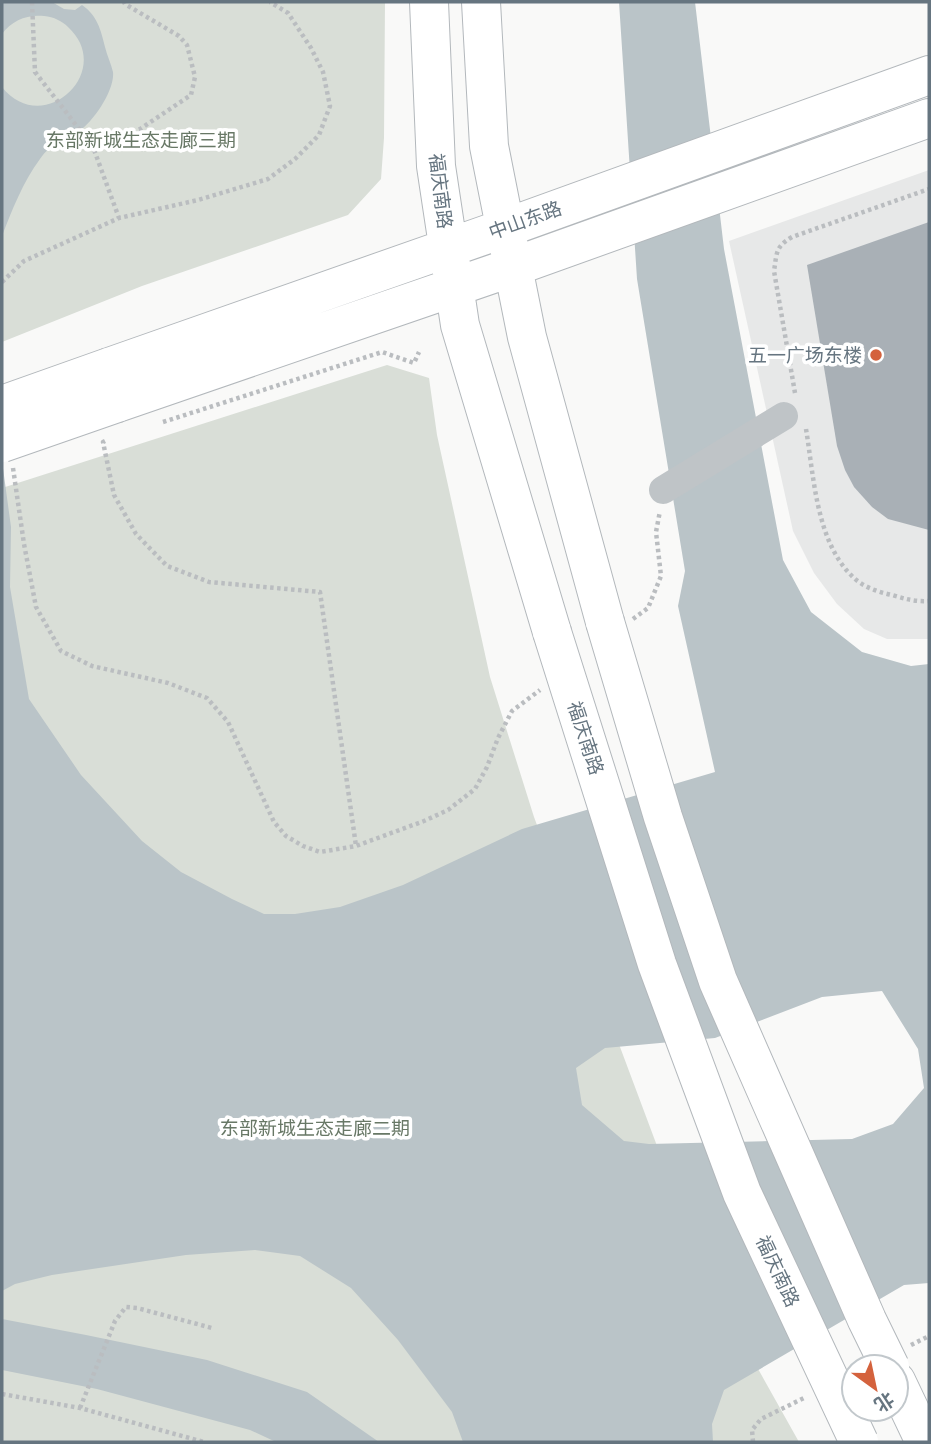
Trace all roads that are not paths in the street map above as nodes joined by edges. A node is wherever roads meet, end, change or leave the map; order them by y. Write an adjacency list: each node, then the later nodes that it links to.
1 (429, 2): 6 (main road, 福庆南路)
2 (481, 2): 5 (main road)
3 (929, 75): 5 (main road, 中山东路)
4 (929, 118): 7 (main road, 中山东路)
5 (505, 228): 6 (main road, 中山东路); 7 (main road)
6 (448, 248): 8 (main road, 福庆南路); 9 (main road, 中山东路)
7 (513, 267): 8 (main road, 中山东路); 14 (main road, bridge)
8 (455, 288): 9 (main road, 中山东路); 16 (main road, 福庆南路, bridge)
9 (114, 403): 10 (main road, 中山东路, bridge); 12 (main road, 中山东路, bridge)
10 (2, 405)
11 (791, 414): 13 (street)
12 (7, 453)
13 (663, 490)
14 (883, 1353)
15 (910, 1410): 17 (main road)
16 (859, 1442)
17 (925, 1442)

